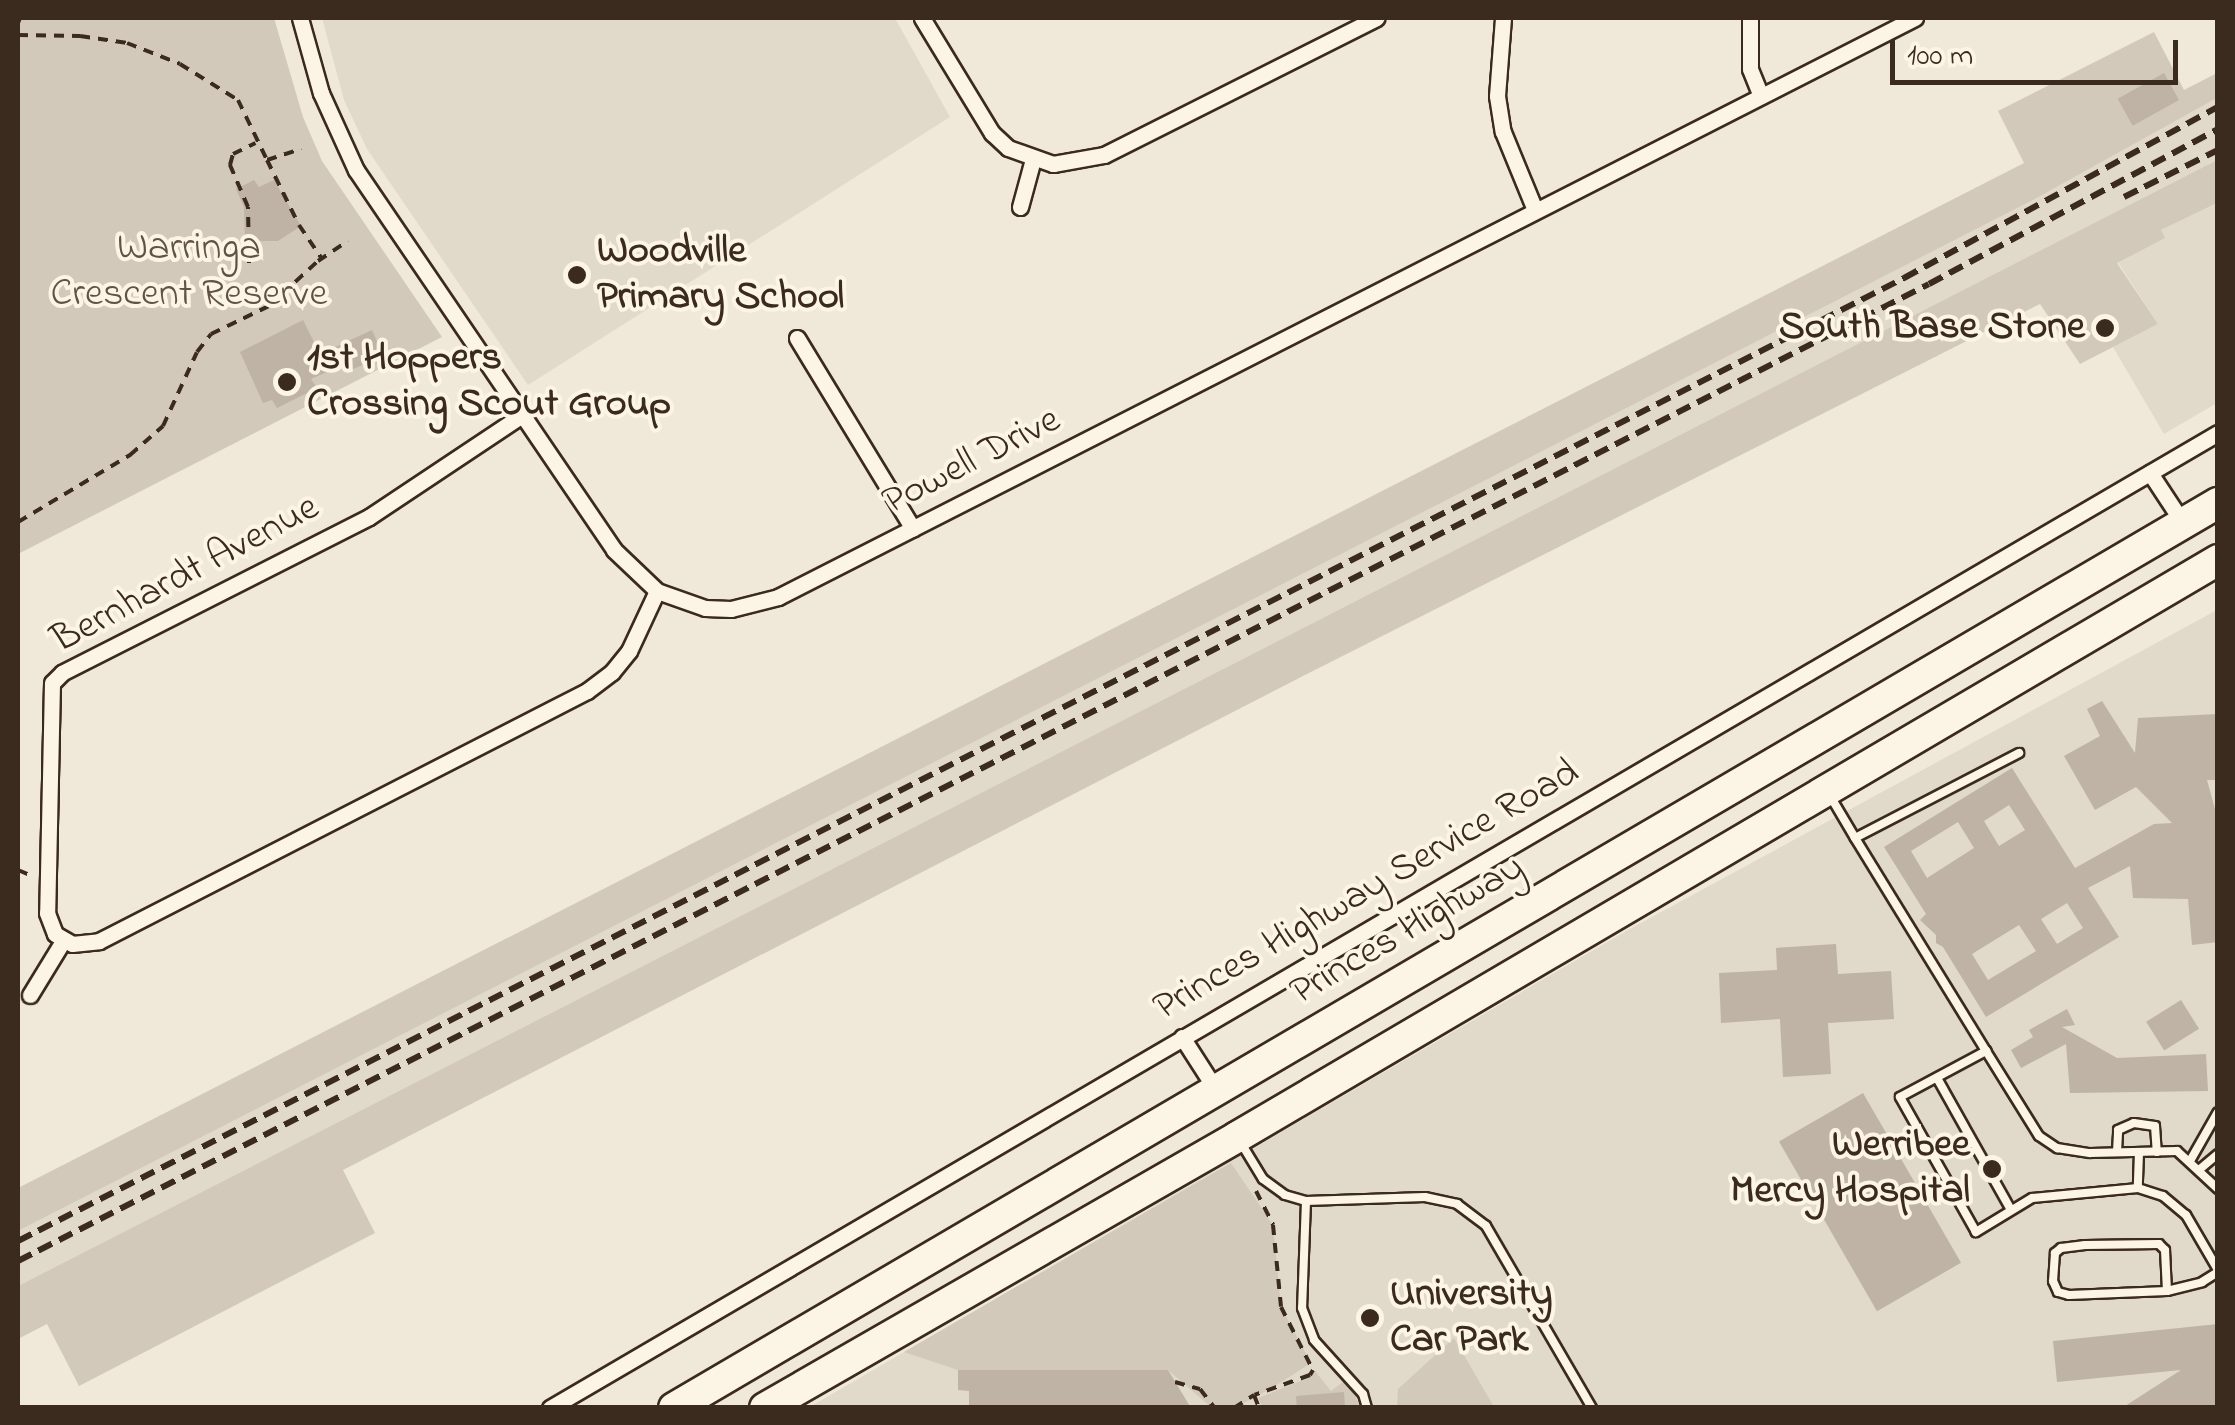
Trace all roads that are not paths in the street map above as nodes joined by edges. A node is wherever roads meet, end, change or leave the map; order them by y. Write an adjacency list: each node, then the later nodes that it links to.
1 (300, 18): 12 (street, Powell Drive)
2 (922, 18): 8 (street)
3 (1376, 18): 8 (street)
4 (1503, 18): 10 (street)
5 (1750, 18): 7 (street)
6 (1915, 18): 7 (street, Powell Drive)
7 (1761, 96): 10 (street, Powell Drive)
8 (1033, 159): 9 (street)
9 (1020, 207)
10 (1535, 210): 17 (street, Powell Drive)
11 (798, 338): 17 (street)
12 (522, 414): 19 (street, Powell Drive); 25 (street, Bernhardt Avenue)
13 (2218, 434): 14 (street, Princes Highway Service Road)
14 (2150, 472): 16 (street); 27 (street, Princes Highway Service Road)
15 (2218, 503): 16 (highway, Princes Highway)
16 (2183, 523): 18 (highway); 20 (highway, Princes Highway)
17 (913, 528): 19 (street, Powell Drive)
18 (2215, 562): 21 (highway)
19 (657, 591): 25 (street)
20 (1984, 639): 21 (highway); 30 (highway, Princes Highway)
21 (2012, 682): 23 (highway)
22 (2019, 753): 24 (lane)
23 (1826, 790): 24 (lane); 32 (highway)
24 (1856, 838): 28 (lane)
25 (63, 940): 26 (street)
26 (30, 995)
27 (1182, 1037): 30 (street); 45 (street, Princes Highway Service Road)
28 (1986, 1052): 29 (lane); 33 (lane)
29 (1937, 1078): 42 (lane); 42 (lane)
30 (1216, 1090): 32 (highway); 46 (highway, Princes Highway)
31 (2218, 1112): 37 (lane)
32 (1237, 1137): 41 (lane); 47 (highway)
33 (2117, 1152): 34 (lane); 35 (lane)
34 (2139, 1152): 35 (lane); 39 (lane)
35 (2157, 1152): 37 (lane)
36 (2218, 1154): 38 (lane)
37 (2190, 1161): 38 (lane)
38 (2200, 1169): 40 (lane)
39 (2138, 1188): 42 (lane); 43 (lane)
40 (2218, 1189)
41 (1306, 1201): 48 (lane); 49 (lane)
42 (2011, 1210)
43 (2218, 1271): 44 (lane)
44 (2166, 1290): 44 (lane)
45 (550, 1408)
46 (674, 1408)
47 (765, 1408)
48 (1367, 1408)
49 (1592, 1408)

